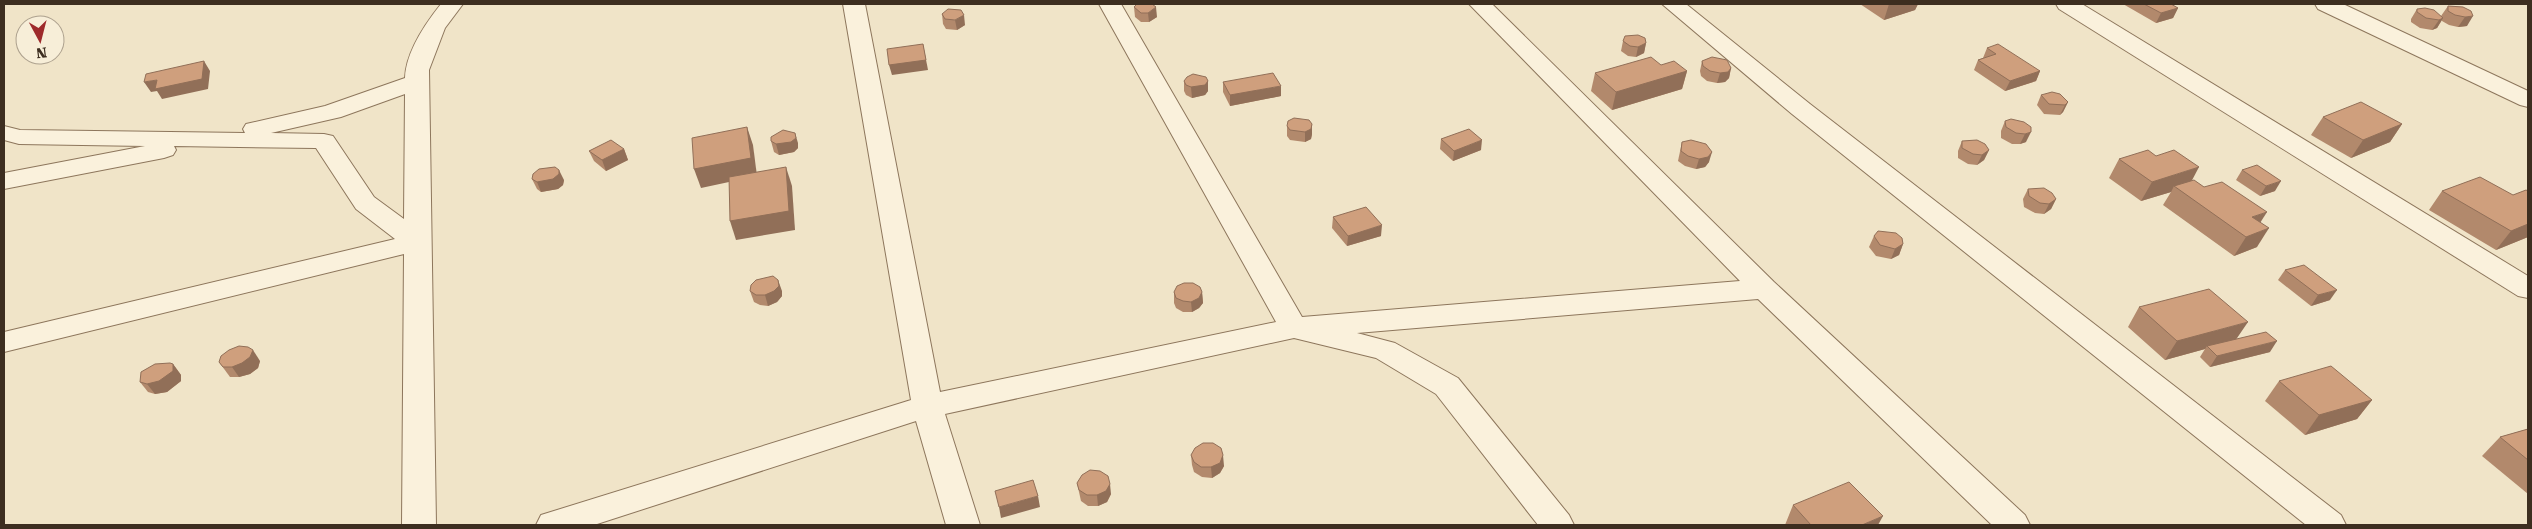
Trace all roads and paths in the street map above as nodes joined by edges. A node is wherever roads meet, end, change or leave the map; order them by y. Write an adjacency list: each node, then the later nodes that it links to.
1 (452, 4): 8 (street)
2 (854, 4): 18 (street)
3 (1110, 4): 16 (street)
4 (1480, 4): 14 (street)
5 (1673, 4): 24 (street)
6 (2067, 4): 15 (street)
7 (2326, 4): 9 (street)
8 (417, 82): 11 (street); 13 (street)
9 (2528, 100)
10 (4, 133): 11 (street)
11 (215, 138): 12 (street); 13 (street)
12 (4, 181)
13 (418, 242): 17 (street); 19 (street)
14 (1764, 289): 16 (street); 23 (street)
15 (2528, 289)
16 (1294, 328): 18 (street); 22 (street)
17 (4, 342)
18 (927, 406): 20 (street); 21 (street)
19 (419, 525)
20 (554, 525)
21 (963, 525)
22 (1557, 525)
23 (2013, 525)
24 (2328, 525)

